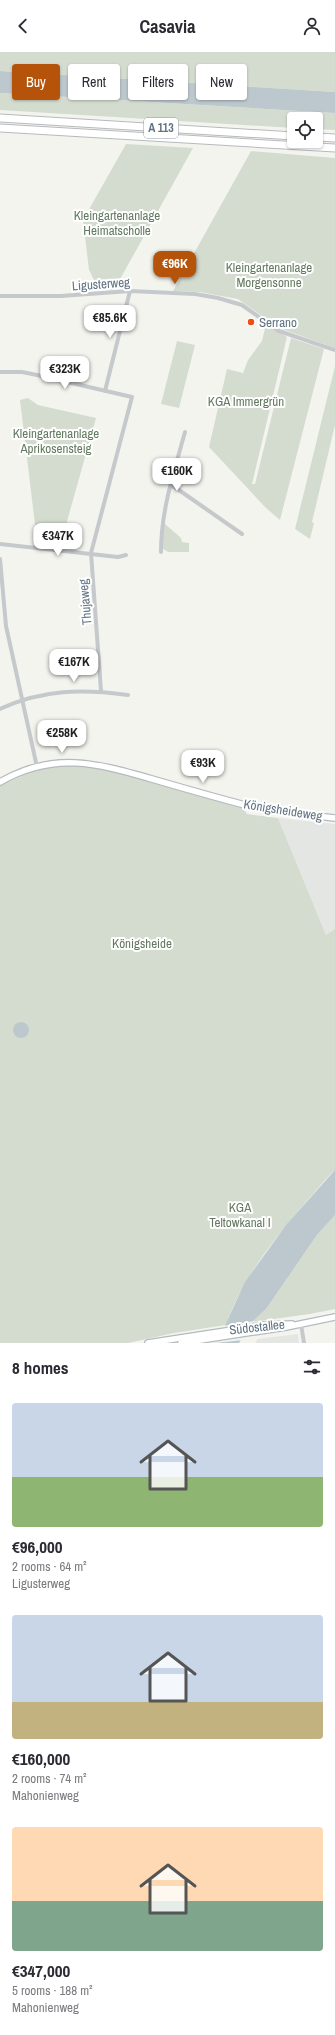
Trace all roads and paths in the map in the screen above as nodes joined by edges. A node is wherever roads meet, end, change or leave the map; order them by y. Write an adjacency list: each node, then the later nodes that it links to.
1 (0, 118): 3 (highway, A 113)
2 (0, 128): 6 (highway, A 113)
3 (287, 136)
4 (323, 137): 5 (highway)
5 (335, 138)
6 (335, 148)
7 (130, 291): 8 (street, Ligusterweg); 9 (street, Ligusterweg); 11 (street)
8 (0, 296)
9 (335, 350)
10 (0, 372): 11 (street)
11 (105, 391): 17 (street, Thujaweg)
12 (185, 432): 13 (street)
13 (171, 486): 14 (street); 16 (street)
14 (242, 534)
15 (0, 544): 17 (street)
16 (161, 552)
17 (91, 554): 18 (street); 20 (street, Thujaweg)
18 (126, 555)
19 (0, 559): 22 (street)
20 (101, 691): 21 (street); 22 (street)
21 (128, 695)
22 (22, 700): 23 (street); 24 (street)
23 (0, 709)
24 (37, 767): 25 (street, Königsheideweg); 26 (street, Königsheideweg)
25 (0, 782)
26 (335, 818)
27 (335, 1317): 28 (street, Südostallee)
28 (299, 1324): 29 (street, Südostallee); 30 (street, Südostallee); 31 (street)
29 (148, 1343)
30 (181, 1343)
31 (304, 1343)

